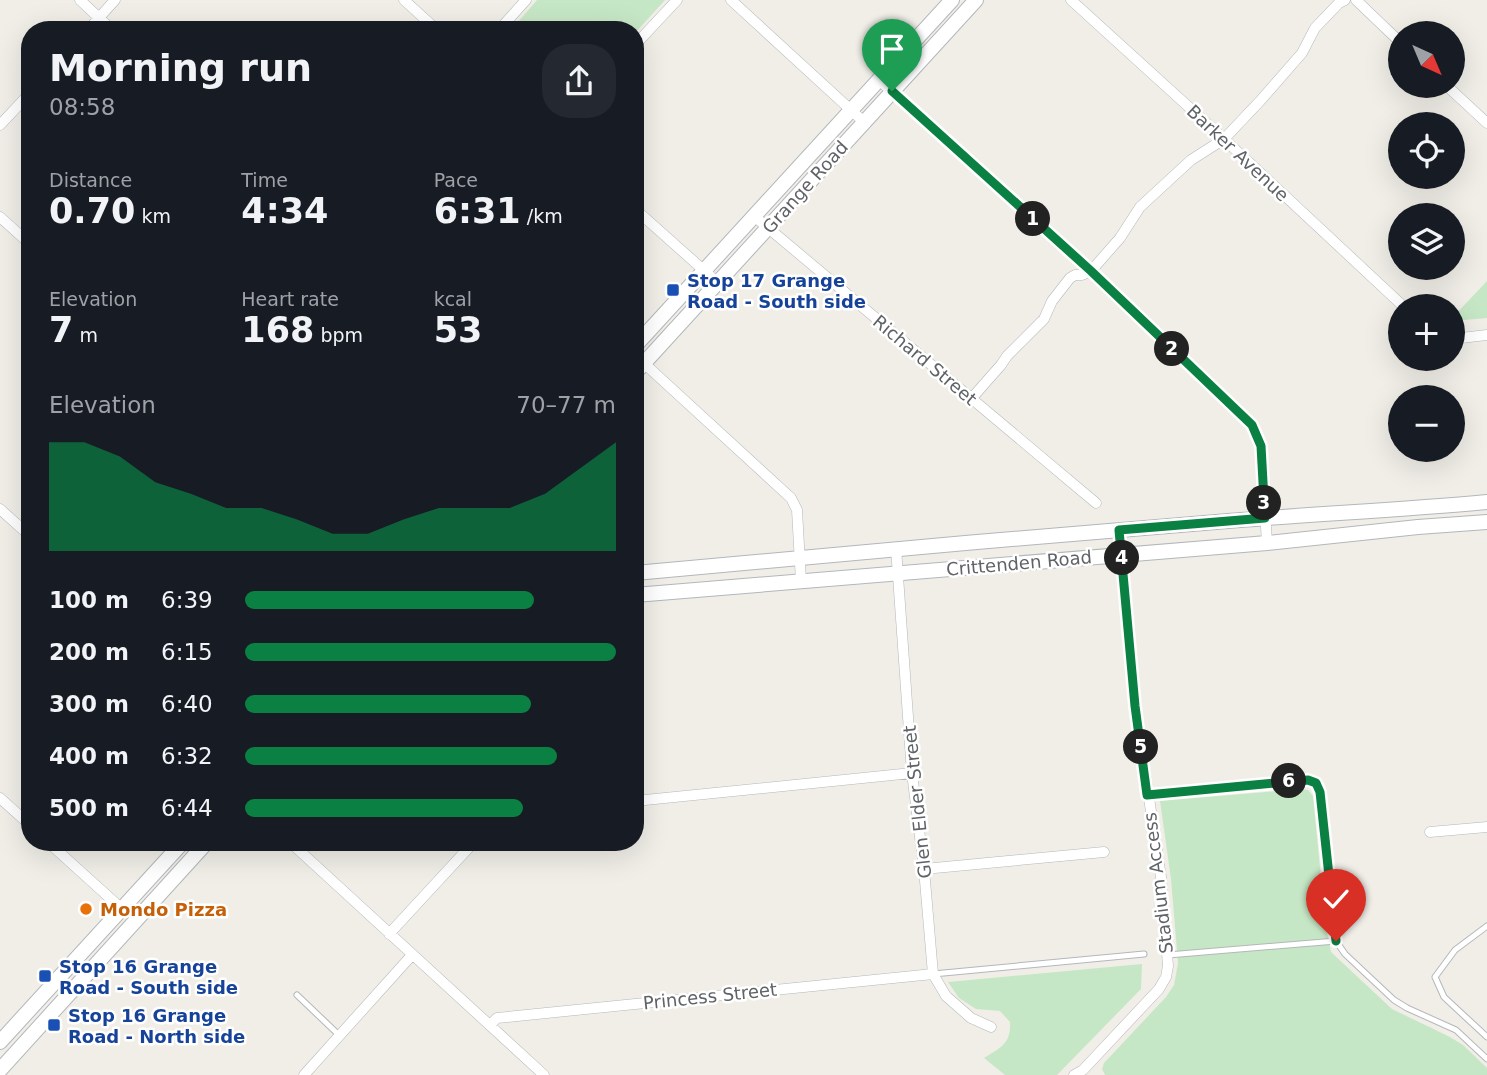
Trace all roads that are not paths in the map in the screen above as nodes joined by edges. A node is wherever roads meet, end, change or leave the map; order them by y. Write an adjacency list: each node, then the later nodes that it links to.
1 (80, 0): 12 (street)
2 (115, 0): 12 (street)
3 (404, 0): 15 (street)
4 (526, 0): 16 (street)
5 (677, 0): 18 (street)
6 (731, 0): 23 (street)
7 (952, 0): 19 (main road, Grange Road)
8 (976, 0): 20 (main road, Grange Road)
9 (1071, 0): 27 (street, Barker Avenue)
10 (1345, 0): 27 (street)
11 (1356, 0): 17 (street)
12 (99, 18): 13 (street); 14 (street)
13 (96, 21)
14 (102, 21)
15 (427, 21)
16 (507, 21)
17 (1388, 31)
18 (644, 36)
19 (879, 80): 20 (street); 23 (main road, Grange Road)
20 (892, 91): 24 (main road, Grange Road); 34 (street)
21 (1460, 98): 25 (street)
22 (21, 103): 26 (street)
23 (851, 111): 24 (street); 28 (main road, Grange Road)
24 (864, 122): 31 (main road, Grange Road)
25 (1487, 123)
26 (0, 125)
27 (1224, 139): 34 (street); 36 (street, Barker Avenue)
28 (754, 216): 31 (street, Richard Street); 33 (main road, Grange Road)
29 (0, 217): 32 (street)
30 (644, 217): 33 (street)
31 (768, 228): 35 (main road, Grange Road); 42 (street, Richard Street)
32 (21, 236)
33 (705, 271): 35 (street); 38 (main road, Grange Road)
34 (1091, 271): 42 (street); 46 (street)
35 (718, 283): 40 (main road, Grange Road)
36 (1390, 294)
37 (1487, 335): 39 (street)
38 (644, 336)
39 (1465, 338)
40 (644, 358)
41 (644, 369): 53 (street)
42 (971, 398): 44 (street, Richard Street)
43 (1487, 502): 46 (main road, Crittenden Road)
44 (1096, 503)
45 (0, 509): 48 (street)
46 (1265, 518): 49 (main road, Crittenden Road); 50 (street)
47 (1487, 522): 50 (main road, Crittenden Road)
48 (21, 528)
49 (1119, 530): 51 (main road, Crittenden Road); 52 (street, Stadium Access)
50 (1267, 543): 52 (main road, Crittenden Road)
51 (896, 548): 53 (main road, Crittenden Road); 55 (street, Glen Elder Street)
52 (1121, 555): 55 (main road, Crittenden Road); 59 (street, Stadium Access)
53 (801, 557): 54 (main road, Crittenden Road); 56 (street)
54 (644, 572)
55 (898, 573): 56 (main road, Crittenden Road); 58 (street, Glen Elder Street)
56 (801, 581): 57 (main road, Crittenden Road)
57 (644, 594)
58 (912, 773): 61 (street); 71 (street, Glen Elder Street)
59 (1147, 795): 75 (lane); 78 (street, Stadium Access)
60 (0, 798): 62 (street)
61 (644, 801)
62 (21, 817)
63 (1487, 827): 64 (street)
64 (1430, 832)
65 (58, 851): 72 (street)
66 (175, 851): 72 (main road)
67 (199, 851): 87 (main road)
68 (300, 851): 74 (street)
69 (466, 851): 74 (street)
70 (1104, 852): 71 (street)
71 (925, 869): 79 (street, Glen Elder Street)
72 (122, 909): 85 (main road)
73 (1487, 926): 84 (lane)
74 (389, 934): 77 (street)
75 (1336, 941): 78 (lane); 86 (lane)
76 (1144, 954): 79 (lane)
77 (412, 956): 81 (street); 83 (street)
78 (1168, 956): 88 (street, Stadium Access)
79 (933, 974): 81 (street, Princess Street); 82 (street)
80 (297, 995): 83 (lane)
81 (490, 1025): 90 (street)
82 (991, 1027)
83 (340, 1036): 89 (street)
84 (1487, 1037)
85 (0, 1042)
86 (1487, 1059)
87 (0, 1070)
88 (1082, 1073)
89 (304, 1075)
90 (544, 1075)

